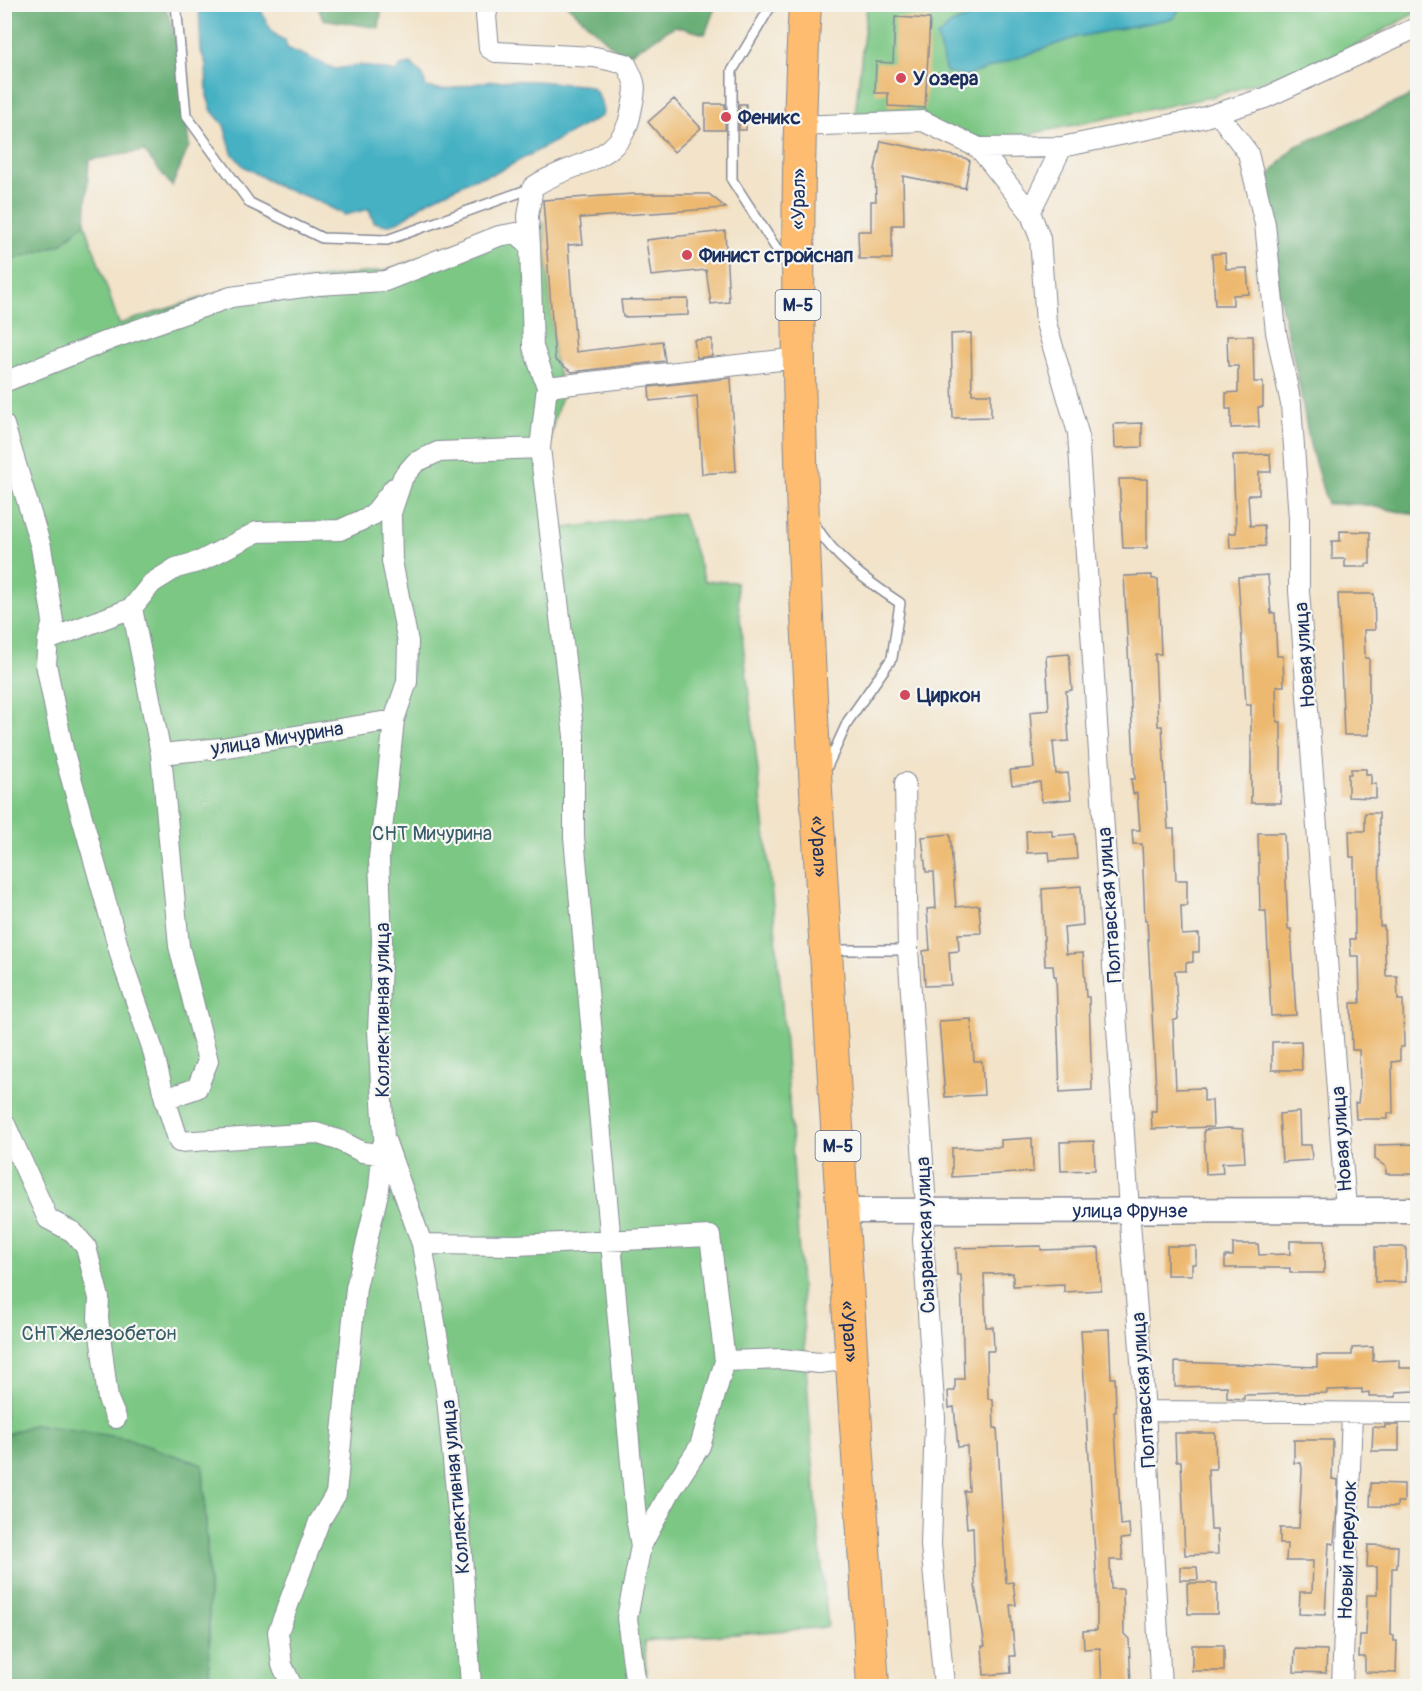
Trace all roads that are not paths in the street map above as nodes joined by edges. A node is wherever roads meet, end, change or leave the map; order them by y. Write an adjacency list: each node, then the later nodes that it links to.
1 (176, 4): 10 (lane)
2 (489, 4): 10 (street)
3 (772, 4): 13 (lane)
4 (805, 4): 7 (highway, «Урал» / М-5)
5 (1418, 27): 6 (street)
6 (1218, 113): 8 (street); 33 (street, Новая улица)
7 (798, 126): 9 (street); 13 (highway, «Урал» / М-5)
8 (1062, 147): 9 (street); 11 (street)
9 (979, 148): 11 (street, Полтавская улица)
10 (533, 187): 12 (street)
11 (1030, 212): 34 (street, Полтавская улица)
12 (530, 245): 15 (street); 16 (street)
13 (797, 280): 14 (highway, «Урал» / М-5)
14 (798, 358): 16 (street); 20 (highway, «Урал» / М-5)
15 (4, 382)
16 (547, 387): 18 (street)
17 (4, 425): 22 (street)
18 (540, 447): 19 (street); 37 (street)
19 (403, 477): 21 (street); 23 (street, Коллективная улица)
20 (802, 501): 26 (highway, «Урал» / М-5); 26 (lane)
21 (132, 608): 22 (street); 24 (street)
22 (48, 640): 29 (street)
23 (394, 720): 24 (street, улица Мичурина); 31 (street, Коллективная улица)
24 (161, 754): 29 (street)
25 (905, 783): 28 (street, Сызранская улица)
26 (816, 790): 27 (highway, «Урал» / М-5)
27 (825, 950): 28 (lane); 36 (highway, «Урал» / М-5)
28 (908, 950): 32 (street, Сызранская улица)
29 (165, 1099): 31 (street)
30 (4, 1122): 44 (street)
31 (383, 1146): 38 (street, Коллективная улица); 46 (street)
32 (926, 1209): 34 (street, улица Фрунзе); 36 (street, улица Фрунзе); 50 (street, Сызранская улица)
33 (1346, 1209): 34 (street, улица Фрунзе); 35 (street, улица Фрунзе)
34 (1129, 1210): 41 (street, Полтавская улица)
35 (1418, 1210)
36 (843, 1211): 39 (highway, «Урал» / М-5)
37 (611, 1241): 38 (street); 40 (street); 45 (street)
38 (422, 1244): 47 (street, Коллективная улица)
39 (852, 1359): 40 (street); 49 (highway, «Урал» / М-5)
40 (725, 1361): 45 (street)
41 (1145, 1411): 42 (street); 51 (street, Полтавская улица)
42 (1352, 1413): 43 (street); 52 (street, Новый переулок)
43 (1418, 1413)
44 (116, 1418)
45 (641, 1546): 48 (street)
46 (292, 1686)
47 (471, 1686)
48 (636, 1686)
49 (873, 1686)
50 (945, 1686)
51 (1161, 1686)
52 (1342, 1686)

